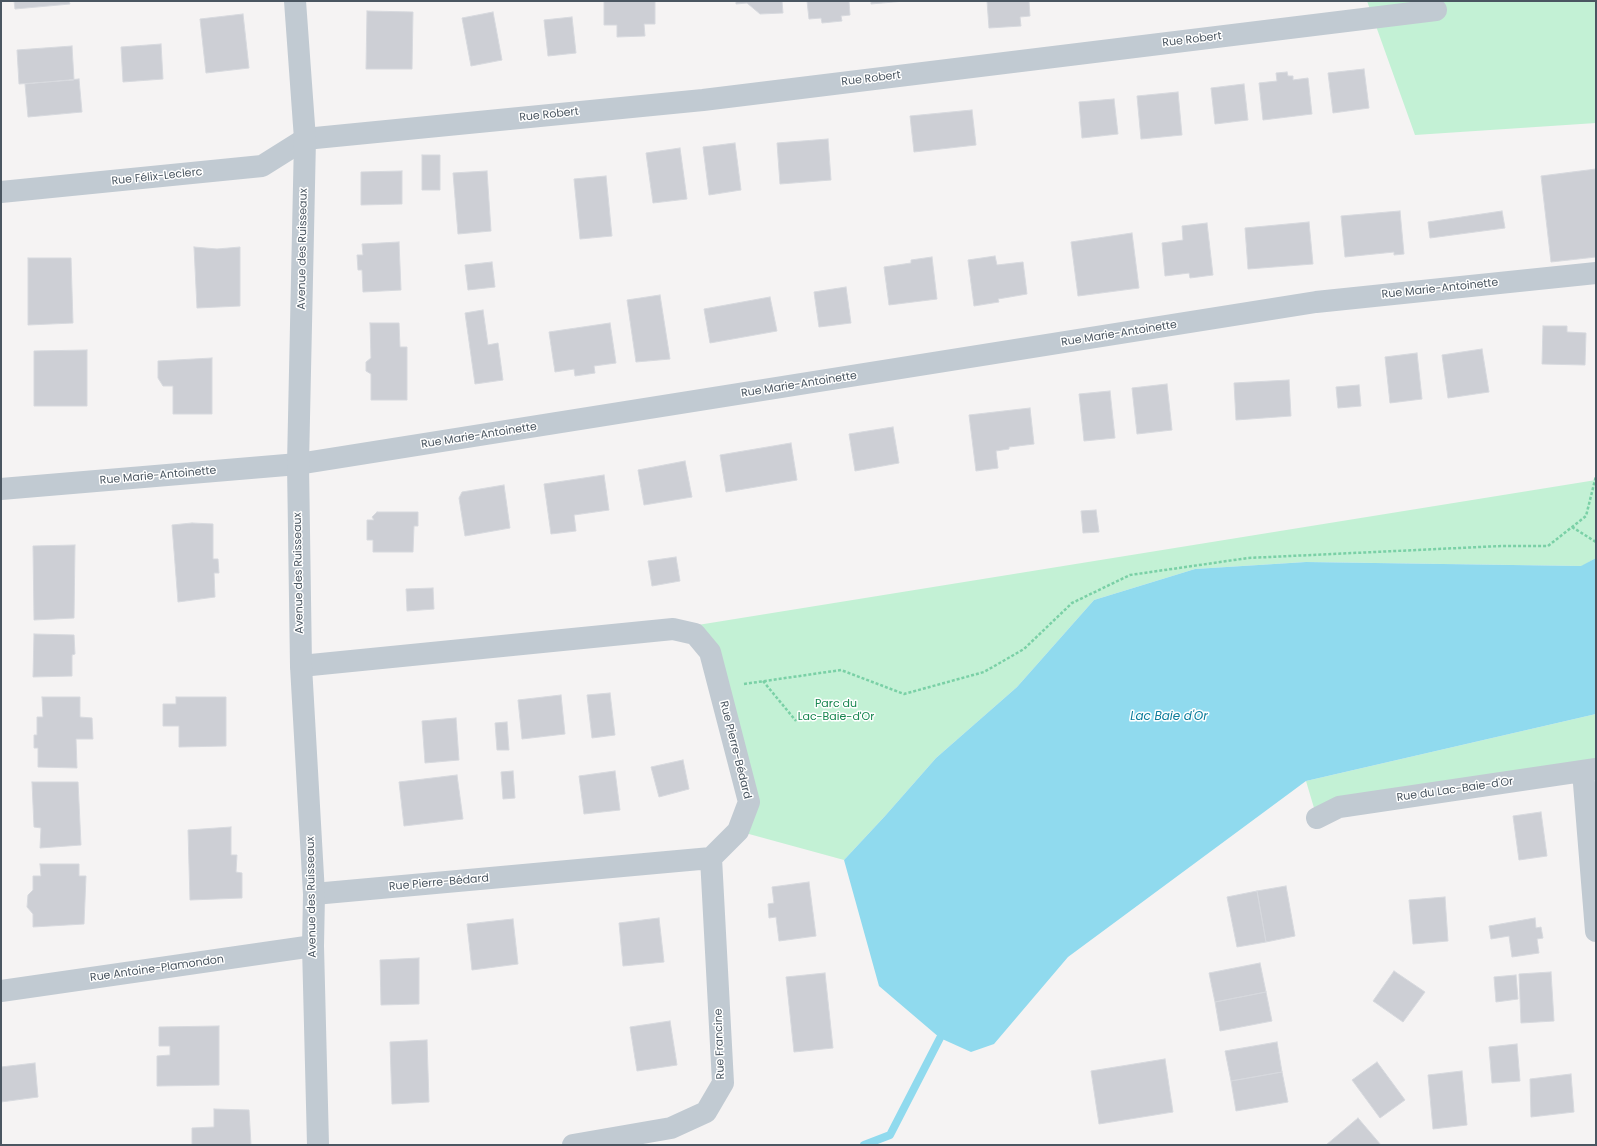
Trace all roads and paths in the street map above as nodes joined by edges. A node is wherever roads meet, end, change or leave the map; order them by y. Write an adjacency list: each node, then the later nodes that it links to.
1 (295, 1): 3 (street, Avenue des Ruisseaux)
2 (1436, 10): 3 (street, Rue Robert)
3 (305, 139): 4 (street, Rue Félix-Leclerc); 6 (street, Avenue des Ruisseaux)
4 (1, 192)
5 (1596, 273): 6 (street, Rue Marie-Antoinette)
6 (298, 464): 8 (street, Rue Marie-Antoinette); 11 (street, Avenue des Ruisseaux)
7 (1596, 476): 9 (path)
8 (1, 489)
9 (1572, 527): 10 (path); 12 (path)
10 (1595, 542)
11 (301, 666): 13 (street, Rue Pierre-Bédard); 18 (street, Avenue des Ruisseaux)
12 (762, 681): 13 (path); 14 (path)
13 (719, 687): 17 (street, Rue Pierre-Bédard)
14 (796, 721)
15 (1589, 770): 16 (street, Rue du Lac-Baie-d'Or); 19 (street)
16 (1317, 818)
17 (711, 858): 18 (street, Rue Pierre-Bédard); 23 (street, Rue Francine)
18 (314, 894): 20 (street, Avenue des Ruisseaux)
19 (1596, 931)
20 (313, 946): 21 (street, Rue Antoine-Plamondon); 22 (street, Avenue des Ruisseaux)
21 (1, 991)
22 (318, 1145)
23 (573, 1145)

